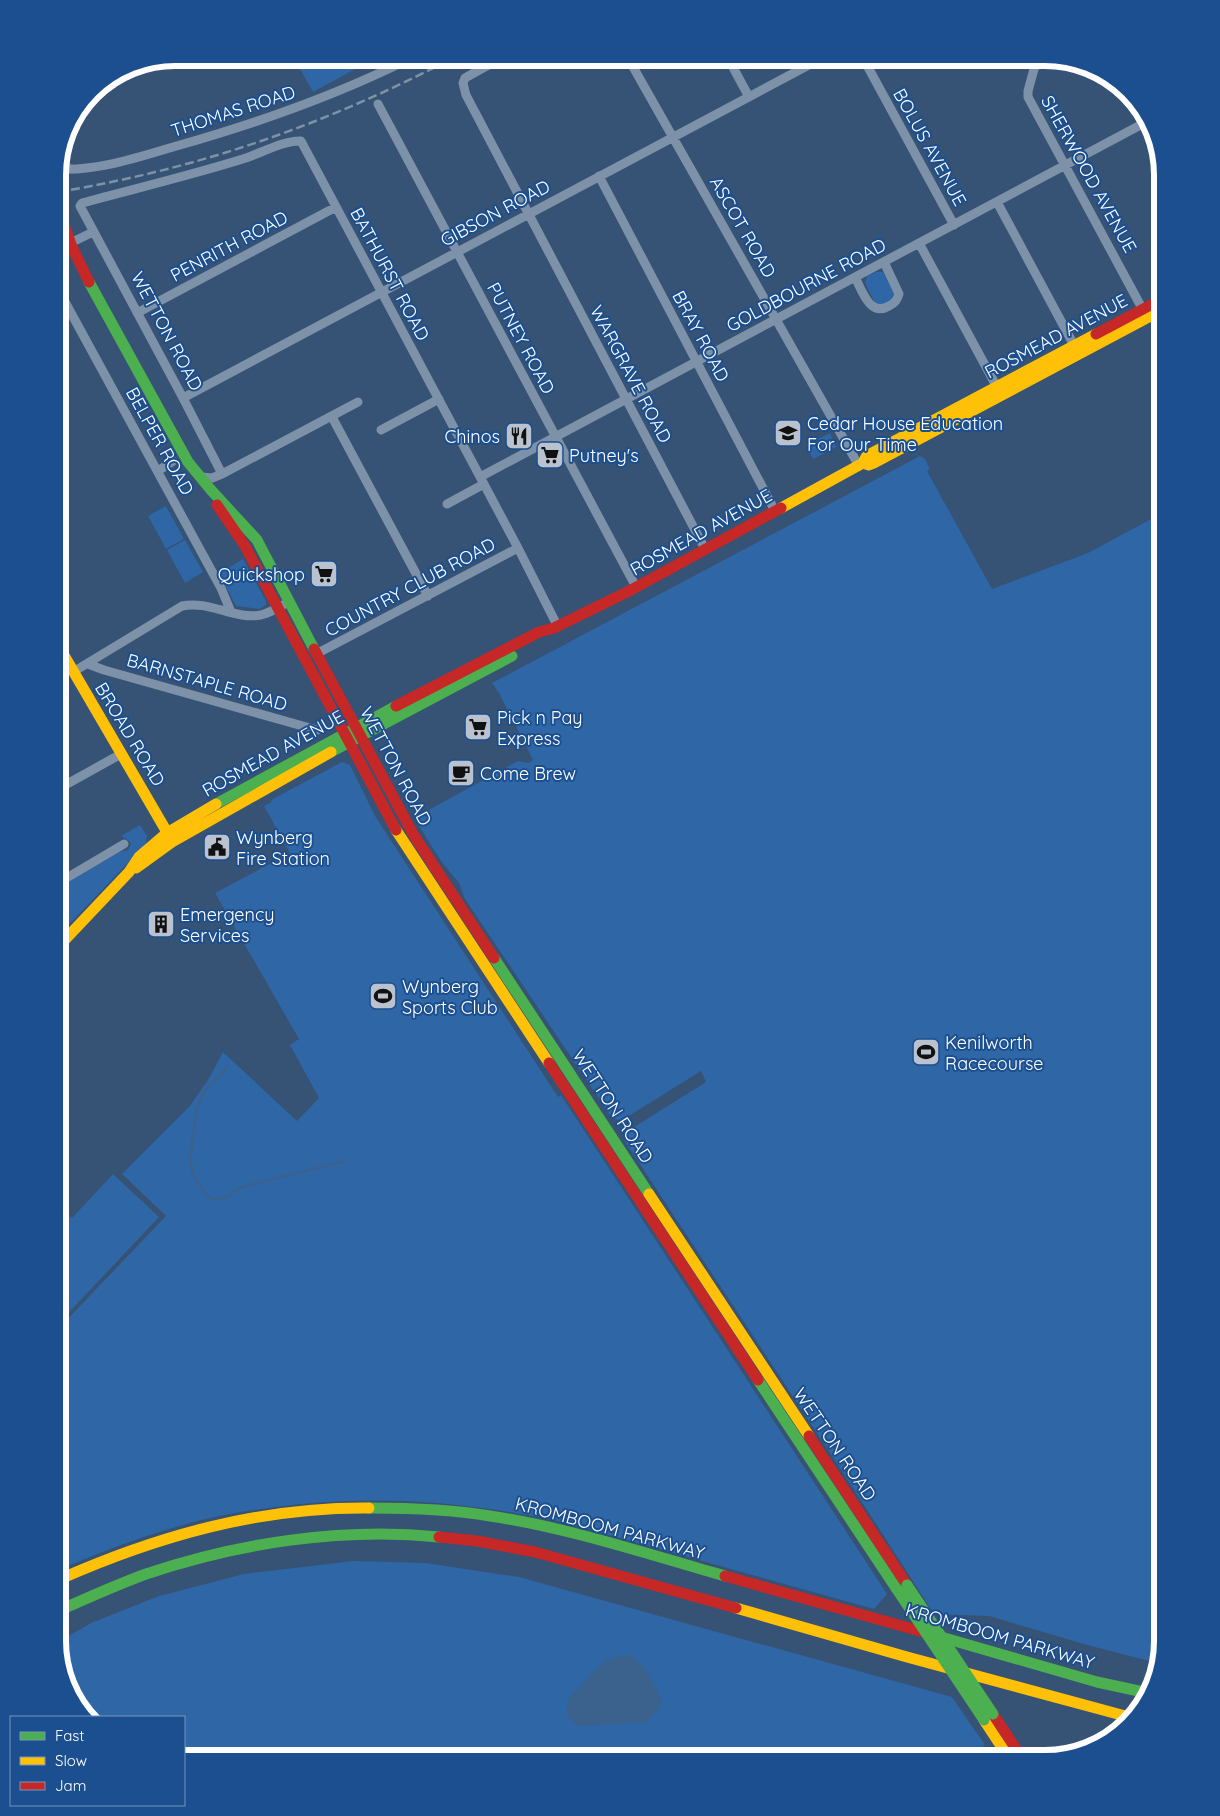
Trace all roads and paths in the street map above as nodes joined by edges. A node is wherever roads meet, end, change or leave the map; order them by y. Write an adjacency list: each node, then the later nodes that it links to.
1 (394, 66): 14 (street, THOMAS ROAD)
2 (487, 66): 19 (street, WARGRAVE ROAD)
3 (633, 66): 11 (street, ASCOT ROAD)
4 (732, 66): 8 (street)
5 (807, 66): 8 (street, GIBSON ROAD)
6 (867, 66): 20 (street, BOLUS AVENUE)
7 (1036, 66): 12 (street, SHERWOOD AVENUE)
8 (749, 96): 11 (street, GIBSON ROAD)
9 (378, 104): 25 (street, PUTNEY ROAD)
10 (1141, 125): 12 (street, GOLDBOURNE ROAD)
11 (673, 136): 15 (street, GIBSON ROAD); 34 (street, ASCOT ROAD)
12 (1065, 165): 16 (street, GOLDBOURNE ROAD); 31 (street, SHERWOOD AVENUE)
13 (66, 166): 14 (street)
14 (68, 169)
15 (598, 176): 19 (street, GIBSON ROAD); 36 (street, BRAY ROAD)
16 (997, 202): 20 (street, GOLDBOURNE ROAD); 35 (street)
17 (81, 204): 18 (street, BATHURST ROAD); 22 (street, WETTON ROAD)
18 (336, 207): 28 (street, BATHURST ROAD); 32 (street, PENRITH ROAD)
19 (528, 214): 25 (street, GIBSON ROAD); 40 (street, WARGRAVE ROAD)
20 (954, 225): 23 (street, GOLDBOURNE ROAD)
21 (66, 231): 47 (main road, WETTON ROAD, bridge)
22 (93, 232): 24 (street); 32 (street, WETTON ROAD)
23 (919, 244): 26 (street, GOLDBOURNE ROAD); 37 (street)
24 (66, 245)
25 (457, 253): 28 (street, GIBSON ROAD); 44 (street, PUTNEY ROAD)
26 (884, 262): 27 (street, GOLDBOURNE ROAD); 27 (street)
27 (855, 277): 34 (street, GOLDBOURNE ROAD)
28 (382, 292): 38 (street, GIBSON ROAD); 39 (street, BATHURST ROAD)
29 (66, 303): 48 (street, BELPER ROAD)
30 (1154, 304): 31 (main road, ROSMEAD AVENUE)
31 (1143, 310): 35 (main road, ROSMEAD AVENUE)
32 (137, 313): 38 (street, WETTON ROAD)
33 (1154, 314): 35 (main road, ROSMEAD AVENUE)
34 (776, 318): 36 (street, GOLDBOURNE ROAD); 46 (street, ASCOT ROAD)
35 (1076, 350): 37 (main road, ROSMEAD AVENUE)
36 (696, 361): 40 (street, GOLDBOURNE ROAD); 54 (street, BRAY ROAD)
37 (999, 391): 46 (main road, ROSMEAD AVENUE)
38 (183, 398): 49 (street, WETTON ROAD)
39 (439, 399): 43 (street); 51 (street, BATHURST ROAD)
40 (626, 399): 44 (street, GOLDBOURNE ROAD); 56 (street, WARGRAVE ROAD)
41 (358, 402): 42 (street)
42 (332, 417): 49 (street); 58 (street)
43 (381, 430)
44 (555, 436): 51 (street, GOLDBOURNE ROAD); 57 (street, PUTNEY ROAD)
45 (173, 461): 48 (street)
46 (861, 464): 54 (main road, ROSMEAD AVENUE)
47 (190, 465): 50 (main road, WETTON ROAD); 60 (main road, WETTON ROAD)
48 (158, 470): 61 (street, BELPER ROAD)
49 (222, 474): 50 (street); 52 (street)
50 (201, 478): 52 (main road, WETTON ROAD)
51 (482, 480): 53 (street, GOLDBOURNE ROAD); 55 (street, BATHURST ROAD)
52 (211, 490): 59 (main road, WETTON ROAD)
53 (447, 504)
54 (775, 511): 56 (main road, ROSMEAD AVENUE)
55 (518, 548): 58 (street, COUNTRY CLUB ROAD); 62 (street, BATHURST ROAD)
56 (706, 549): 57 (main road, ROSMEAD AVENUE)
57 (636, 587): 62 (main road, ROSMEAD AVENUE)
58 (428, 596): 63 (street, COUNTRY CLUB ROAD)
59 (290, 602): 60 (street); 63 (main road, WETTON ROAD)
60 (278, 608): 61 (street); 69 (main road, WETTON ROAD)
61 (231, 612): 65 (street)
62 (556, 626): 68 (main road, ROSMEAD AVENUE)
63 (316, 654): 68 (main road, WETTON ROAD)
64 (66, 659): 66 (main road, BROAD ROAD)
65 (88, 664): 66 (street); 67 (street, BARNSTAPLE ROAD)
66 (73, 672): 70 (main road, BROAD ROAD)
67 (317, 730)
68 (358, 732): 69 (main road, ROSMEAD AVENUE); 77 (main road, WETTON ROAD)
69 (346, 738): 72 (main road, ROSMEAD AVENUE); 77 (main road, WETTON ROAD)
70 (121, 754): 71 (street); 72 (main road, BROAD ROAD)
71 (66, 785)
72 (170, 837): 75 (main road, ROSMEAD AVENUE)
73 (124, 844): 74 (street)
74 (66, 878)
75 (66, 939)
76 (66, 1576): 79 (main road, KROMBOOM PARKWAY)
77 (901, 1587): 81 (main road, WETTON ROAD, bridge)
78 (66, 1607): 80 (main road)
79 (1141, 1691)
80 (1124, 1716)
81 (988, 1717): 82 (main road, WETTON ROAD); 83 (main road, WETTON ROAD)
82 (1005, 1750)
83 (1015, 1750)

